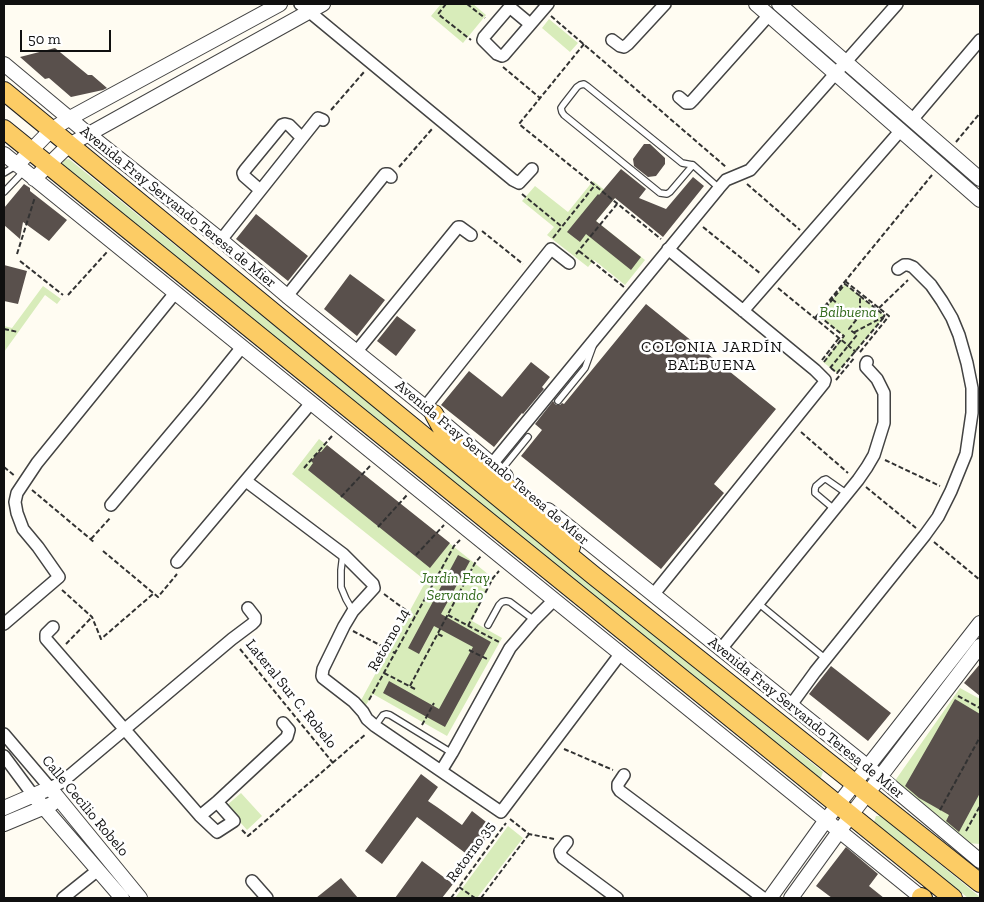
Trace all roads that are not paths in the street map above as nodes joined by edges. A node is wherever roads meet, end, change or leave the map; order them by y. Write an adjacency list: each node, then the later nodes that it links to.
1 (280, 4): 18 (street)
2 (323, 4): 8 (street)
3 (665, 4): 11 (street)
4 (756, 4): 9 (street)
5 (779, 4): 13 (street)
6 (897, 4): 13 (street)
7 (545, 6): 10 (street)
8 (304, 7): 24 (street); 31 (street)
9 (769, 15): 15 (street); 17 (street)
10 (530, 24): 10 (street)
11 (612, 40)
12 (980, 40): 20 (street)
13 (845, 62): 15 (street); 20 (street)
14 (4, 64): 18 (street, Avenida Fray Servando Teresa de Mier)
15 (835, 74): 23 (street); 37 (street)
16 (4, 91): 22 (main road, Avenida Fray Servando Teresa de Mier)
17 (679, 98)
18 (70, 118): 22 (street); 24 (street, Avenida Fray Servando Teresa de Mier)
19 (323, 120): 25 (street)
20 (912, 120): 34 (street)
21 (4, 129): 27 (main road)
22 (51, 130): 26 (main road, Avenida Fray Servando Teresa de Mier); 27 (street)
23 (901, 130): 36 (street); 48 (street)
24 (88, 134): 26 (street); 42 (street, Avenida Fray Servando Teresa de Mier)
25 (302, 138): 39 (street); 39 (street)
26 (69, 144): 29 (street); 66 (main road, Avenida Fray Servando Teresa de Mier)
27 (30, 151): 29 (main road); 33 (street)
28 (4, 154): 33 (street)
29 (48, 165): 33 (street); 99 (main road)
30 (693, 165): 30 (lane); 37 (lane)
31 (532, 169)
32 (4, 173): 33 (lane)
33 (29, 175): 38 (lane); 46 (street)
34 (976, 175): 36 (street)
35 (391, 177): 47 (street)
36 (961, 182): 40 (street)
37 (719, 188): 43 (street)
38 (5, 189)
39 (260, 190): 42 (street)
40 (980, 200)
41 (471, 235): 51 (street)
42 (221, 240): 47 (street, Avenida Fray Servando Teresa de Mier)
43 (668, 249): 48 (street); 49 (street)
44 (569, 263): 56 (street)
45 (898, 269): 53 (street)
46 (175, 293): 50 (street); 74 (street)
47 (287, 296): 51 (street, Avenida Fray Servando Teresa de Mier)
48 (743, 311): 67 (street)
49 (598, 335): 54 (lane); 58 (street)
50 (242, 347): 55 (street); 62 (street)
51 (358, 352): 56 (street, Avenida Fray Servando Teresa de Mier)
52 (867, 362): 61 (street)
53 (976, 388): 80 (street)
54 (558, 401)
55 (311, 403): 60 (street); 68 (street)
56 (430, 410): 58 (street, Avenida Fray Servando Teresa de Mier); 66 (main road)
57 (528, 437): 59 (lane)
58 (492, 464): 59 (street, Avenida Fray Servando Teresa de Mier)
59 (503, 474): 67 (street, Avenida Fray Servando Teresa de Mier)
60 (246, 481): 64 (street); 65 (street)
61 (846, 494): 63 (street); 63 (lane)
62 (111, 505)
63 (834, 509): 69 (street)
64 (344, 554): 71 (lane); 71 (street)
65 (177, 562)
66 (593, 575): 93 (main road, Avenida Fray Servando Teresa de Mier)
67 (653, 595): 78 (street, Avenida Fray Servando Teresa de Mier)
68 (554, 600): 72 (street); 79 (street)
69 (757, 603): 78 (street); 80 (lane)
70 (248, 608): 84 (street)
71 (353, 611): 83 (street)
72 (534, 620): 75 (lane); 86 (street)
73 (980, 623): 88 (street)
74 (4, 624)
75 (488, 625)
76 (53, 627): 84 (street)
77 (980, 646): 91 (street)
78 (721, 649): 81 (street, Avenida Fray Servando Teresa de Mier)
79 (621, 653): 89 (street); 101 (street)
80 (826, 659): 81 (street)
81 (791, 705): 88 (street, Avenida Fray Servando Teresa de Mier)
82 (283, 723): 96 (street)
83 (375, 726): 86 (lane); 89 (street)
84 (124, 730): 92 (street); 100 (street)
85 (4, 734): 92 (street, Calle Cecilio Robelo)
86 (452, 753): 89 (street)
87 (4, 756): 94 (street, Calle Cecilio Robelo)
88 (868, 767): 91 (street, Avenida Fray Servando Teresa de Mier); 93 (street)
89 (441, 770)
90 (624, 775): 114 (street)
91 (881, 777): 93 (street); 105 (street, Avenida Fray Servando Teresa de Mier)
92 (50, 788): 94 (street); 95 (street, Calle Cecilio Robelo)
93 (861, 789): 99 (street); 108 (main road, Avenida Fray Servando Teresa de Mier)
94 (33, 795): 97 (street); 98 (street, Calle Cecilio Robelo)
95 (60, 800): 98 (street); 111 (street, Calle Cecilio Robelo)
96 (217, 802): 100 (street); 100 (street)
97 (4, 808)
98 (45, 808): 102 (street); 106 (street, Calle Cecilio Robelo)
99 (845, 810): 101 (street); 103 (street); 118 (main road)
100 (200, 816)
101 (826, 820): 103 (street); 115 (street)
102 (4, 824)
103 (840, 831): 116 (street); 117 (street)
104 (566, 842): 113 (street)
105 (980, 861)
106 (98, 870): 109 (street); 110 (street, Calle Cecilio Robelo)
107 (252, 881): 112 (street)
108 (980, 883)
109 (63, 898)
110 (122, 898)
111 (140, 898)
112 (267, 898)
113 (618, 898)
114 (763, 898)
115 (770, 898)
116 (791, 898)
117 (922, 898)
118 (953, 898)

